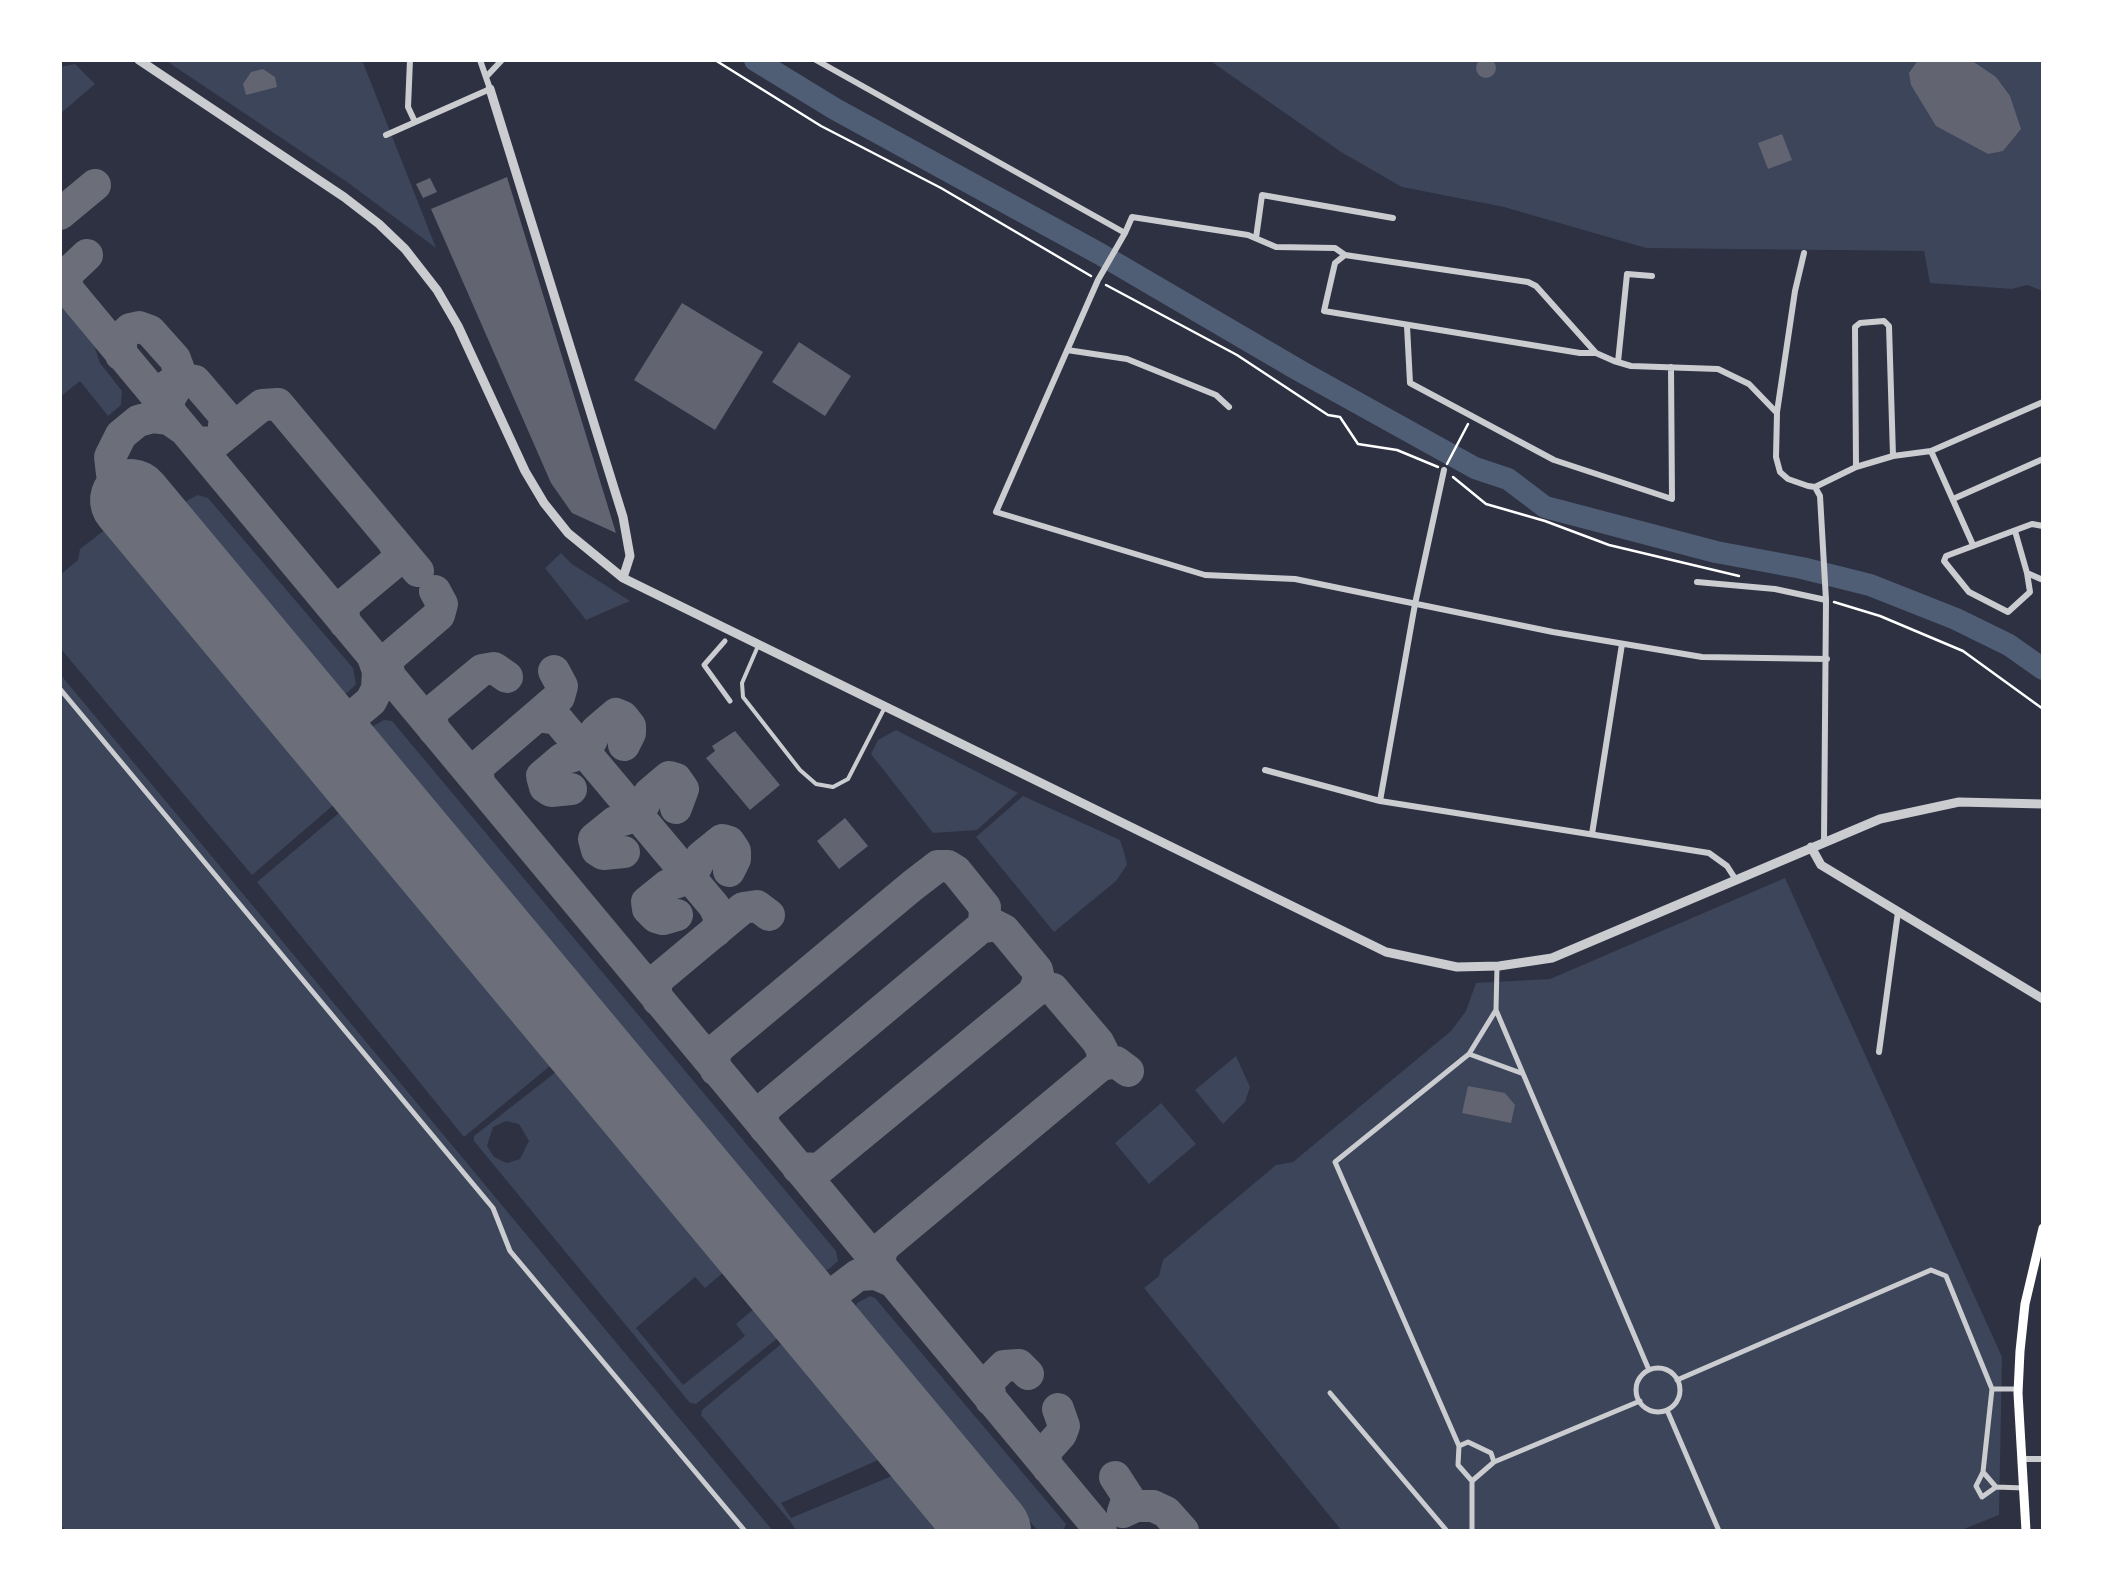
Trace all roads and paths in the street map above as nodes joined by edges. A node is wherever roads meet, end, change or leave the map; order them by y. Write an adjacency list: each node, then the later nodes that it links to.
1 (139, 60): 38 (street)
2 (410, 60): 9 (street)
3 (480, 60): 7 (street)
4 (502, 60): 7 (street)
5 (715, 60): 17 (path)
6 (816, 60): 12 (street)
7 (486, 78): 8 (street)
8 (490, 90): 9 (street); 38 (street)
9 (415, 123): 10 (street)
10 (386, 135)
11 (1394, 218): 13 (street)
12 (1123, 235): 13 (street); 17 (street)
13 (1256, 238): 15 (street)
14 (1804, 253): 25 (street)
15 (1344, 255): 18 (street); 20 (street)
16 (1652, 276): 21 (street)
17 (1099, 278): 19 (street); 31 (path)
18 (1407, 326): 20 (street); 22 (street)
19 (1068, 350): 24 (street); 43 (street)
20 (1596, 352): 21 (street)
21 (1618, 362): 22 (street)
22 (1671, 367): 25 (street)
23 (2043, 402): 27 (street)
24 (1229, 406)
25 (1777, 413): 32 (street)
26 (1468, 424): 31 (path)
27 (1931, 452): 28 (street); 33 (street)
28 (1893, 456): 30 (street); 30 (street)
29 (2043, 459): 33 (street)
30 (1856, 467): 32 (street)
31 (1445, 468): 39 (path); 43 (street)
32 (1816, 488): 42 (street)
33 (1953, 499): 36 (street)
34 (2043, 526): 35 (street)
35 (2015, 531): 36 (street); 37 (street)
36 (1972, 545): 37 (street)
37 (2027, 573): 40 (street)
38 (623, 578): 46 (street)
39 (1752, 579)
40 (2043, 580)
41 (1697, 582): 42 (street)
42 (1826, 600): 47 (street); 51 (path)
43 (1415, 604): 45 (street); 53 (street)
44 (726, 641): 49 (street)
45 (1622, 644): 47 (street); 55 (street)
46 (758, 646): 50 (street); 50 (lane)
47 (1828, 660): 56 (street)
48 (60, 689): 82 (street)
49 (730, 701)
50 (885, 707): 60 (street)
51 (2043, 709)
52 (1265, 770): 53 (street)
53 (1380, 802): 55 (street)
54 (2043, 804): 56 (street)
55 (1592, 834): 58 (street)
56 (1824, 841): 57 (street)
57 (1811, 847): 58 (street); 59 (street)
58 (1736, 880): 60 (street)
59 (1898, 912): 61 (street); 63 (street)
60 (1497, 966): 62 (street)
61 (2043, 999)
62 (1496, 1010): 64 (street); 65 (street)
63 (1879, 1052)
64 (1469, 1054): 65 (street); 74 (street)
65 (1521, 1073): 67 (street)
66 (2043, 1228): 70 (main road)
67 (1649, 1370): 68 (street); 72 (street)
68 (1678, 1380): 69 (street); 73 (street)
69 (1992, 1389): 70 (street); 78 (street)
70 (2018, 1390): 75 (main road)
71 (1330, 1393): 83 (street)
72 (1640, 1402): 73 (street); 77 (street)
73 (1666, 1410): 85 (street)
74 (1459, 1446): 77 (street); 79 (street)
75 (2021, 1459): 76 (street); 81 (main road)
76 (2043, 1459)
77 (1494, 1462): 79 (street)
78 (1983, 1472): 80 (street); 80 (street)
79 (1472, 1480): 84 (street)
80 (1996, 1487): 81 (street)
81 (2024, 1488): 86 (main road)
82 (744, 1531)
83 (1446, 1531)
84 (1472, 1531)
85 (1718, 1531)
86 (2026, 1531)

